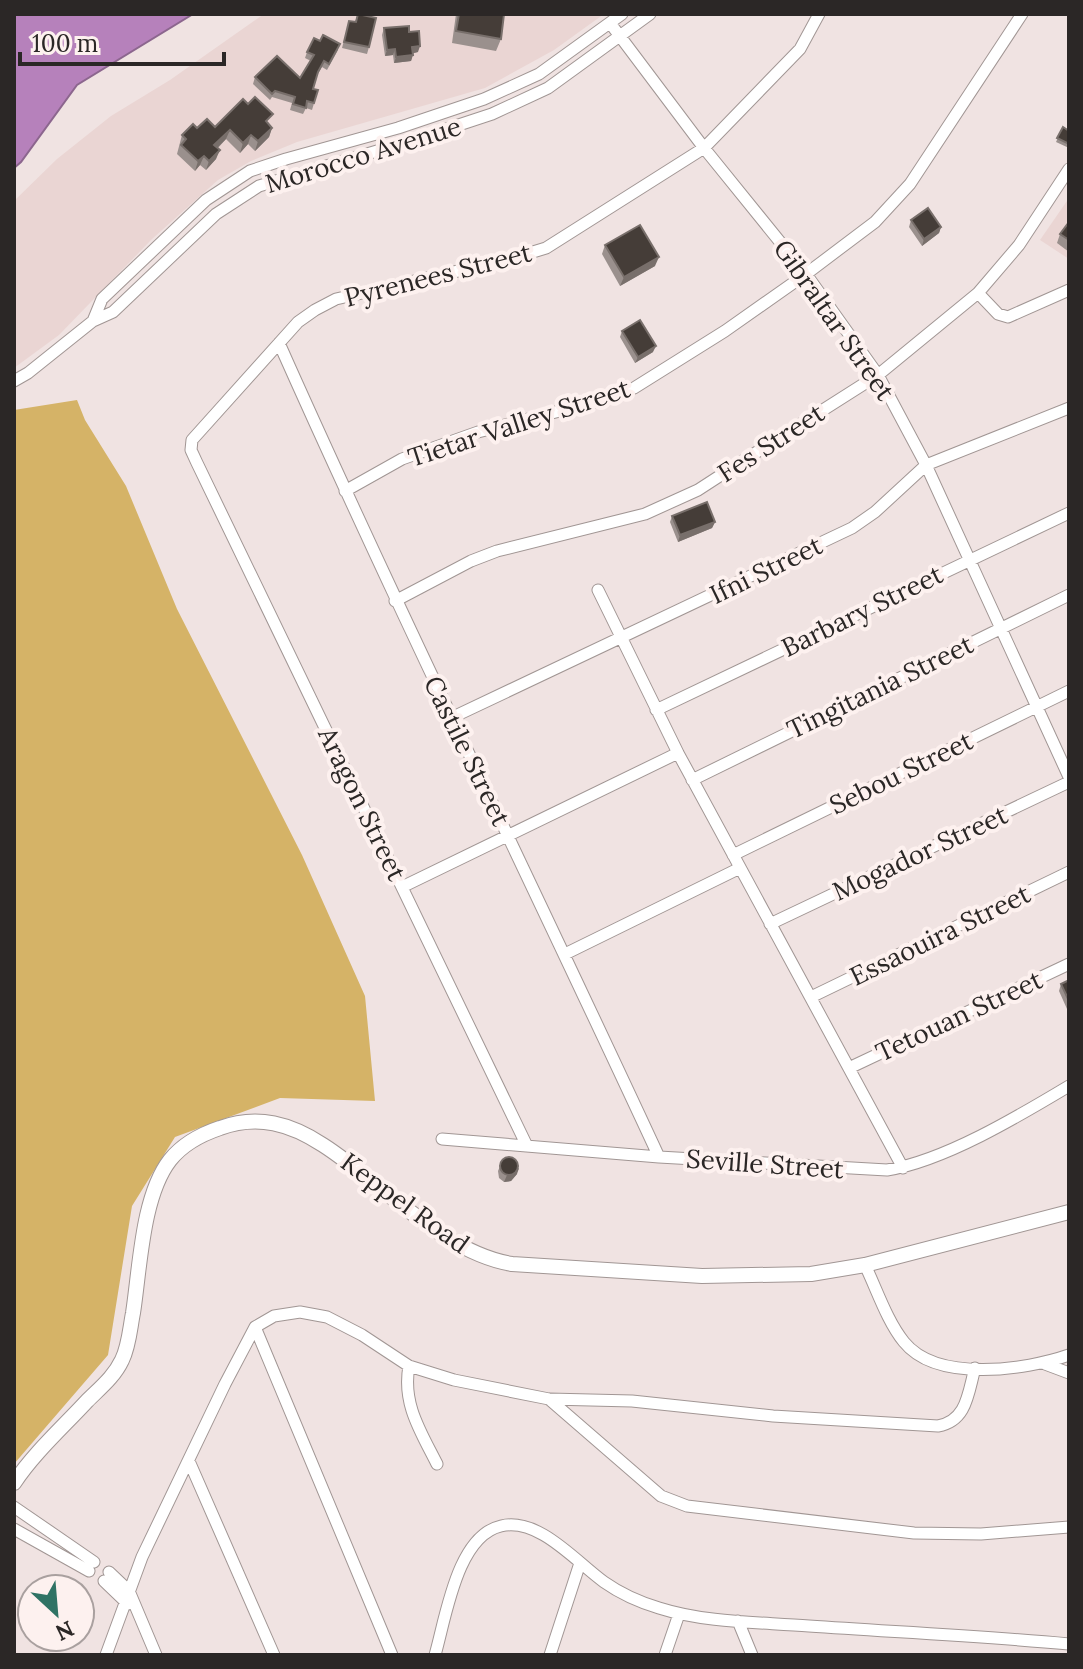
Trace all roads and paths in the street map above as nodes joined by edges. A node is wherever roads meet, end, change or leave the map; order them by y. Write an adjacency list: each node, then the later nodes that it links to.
1 (622, 14): 5 (street)
2 (650, 14): 6 (street, Morocco Avenue)
3 (819, 14): 7 (street, Pyrenees Street)
4 (1022, 14): 9 (street, Tietar Valley Street)
5 (610, 23): 6 (street, Gibraltar Street); 12 (street)
6 (621, 37): 7 (street, Gibraltar Street); 12 (street, Morocco Avenue)
7 (704, 148): 9 (street, Gibraltar Street); 13 (street, Pyrenees Street)
8 (1069, 169): 11 (street, Fes Street)
9 (806, 274): 14 (street, Gibraltar Street); 19 (street, Tietar Valley Street)
10 (1069, 290): 11 (street)
11 (978, 293): 14 (street, Fes Street)
12 (93, 321): 15 (street)
13 (279, 343): 17 (street, Pyrenees Street); 19 (street, Castile Street)
14 (878, 375): 18 (street, Gibraltar Street); 24 (street, Fes Street)
15 (14, 381)
16 (1069, 408): 18 (street, Ifni Street)
17 (197, 463): 38 (street, Aragon Street)
18 (926, 465): 21 (street, Gibraltar Street); 26 (street, Ifni Street)
19 (345, 491): 24 (street, Castile Street)
20 (1069, 513): 21 (street, Barbary Street)
21 (969, 560): 25 (street, Gibraltar Street); 29 (street, Barbary Street)
22 (598, 590): 26 (street)
23 (1069, 595): 25 (street, Tingitania Street)
24 (395, 601): 30 (street, Castile Street)
25 (1000, 627): 28 (street, Gibraltar Street); 33 (street, Tingitania Street)
26 (621, 639): 29 (street); 30 (street, Ifni Street)
27 (1069, 691): 28 (street, Sebou Street)
28 (1037, 706): 32 (street, Gibraltar Street); 35 (street, Sebou Street)
29 (656, 710): 31 (street)
30 (451, 718): 34 (street, Castile Street)
31 (678, 753): 33 (street); 34 (street)
32 (1069, 779): 39 (street, Mogador Street)
33 (692, 780): 35 (street)
34 (507, 834): 38 (street); 40 (street, Castile Street)
35 (733, 855): 36 (street)
36 (740, 868): 39 (street); 40 (street)
37 (1069, 872): 42 (street, Essaouira Street)
38 (402, 887): 46 (street, Aragon Street)
39 (770, 924): 42 (street)
40 (565, 954): 47 (street, Castile Street)
41 (1069, 964): 43 (street, Tetouan Street)
42 (811, 997): 43 (street)
43 (849, 1068): 48 (street)
44 (1069, 1086): 48 (street, Seville Street)
45 (442, 1139): 46 (street, Seville Street)
46 (527, 1146): 47 (street, Seville Street)
47 (659, 1157): 48 (street, Seville Street)
48 (903, 1168)
49 (1069, 1212): 50 (street, Keppel Road)
50 (865, 1265): 55 (street); 60 (street, Keppel Road)
51 (255, 1327): 54 (street); 58 (street); 73 (street)
52 (1069, 1355): 53 (street)
53 (1045, 1364): 55 (street); 56 (street)
54 (409, 1366): 57 (street); 59 (street)
55 (975, 1368): 57 (street)
56 (1069, 1373)
57 (549, 1399): 62 (street)
58 (189, 1461): 66 (street); 72 (street)
59 (437, 1464)
60 (14, 1483)
61 (14, 1507): 63 (street)
62 (1069, 1527)
63 (14, 1529)
64 (580, 1563): 67 (street); 74 (street); 75 (street)
65 (106, 1576): 66 (street)
66 (127, 1596): 70 (street); 71 (street)
67 (679, 1614): 68 (street); 76 (street)
68 (738, 1621): 69 (street); 77 (street)
69 (1069, 1644)
70 (106, 1655)
71 (156, 1655)
72 (274, 1655)
73 (392, 1655)
74 (435, 1655)
75 (550, 1655)
76 (665, 1655)
77 (752, 1655)

